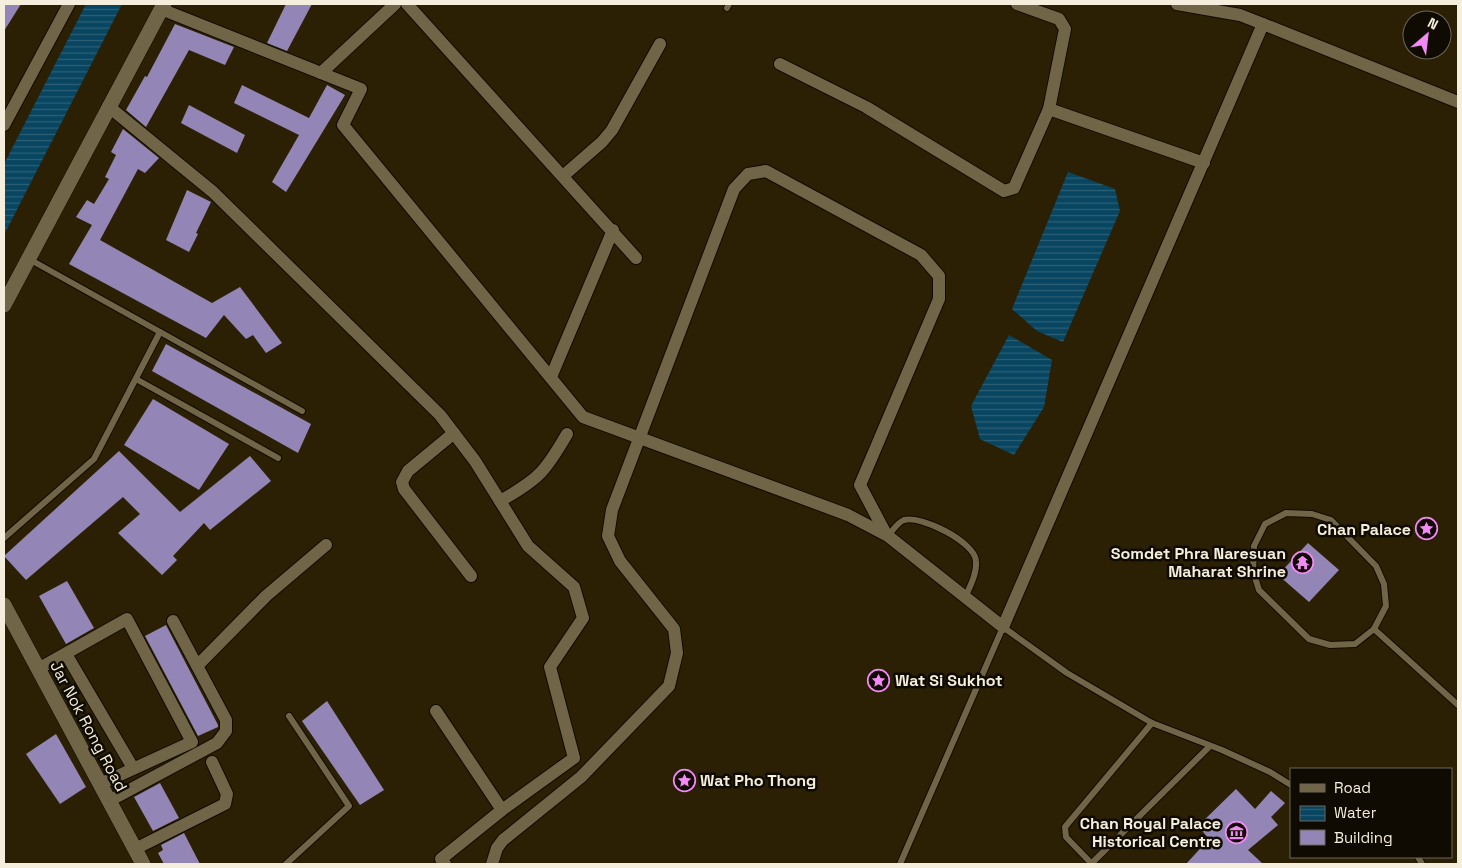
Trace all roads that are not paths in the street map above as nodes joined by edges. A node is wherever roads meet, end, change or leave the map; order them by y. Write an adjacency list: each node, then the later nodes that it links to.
1 (69, 4): 14 (street)
2 (395, 4): 10 (street)
3 (407, 4): 16 (street)
4 (1017, 4): 13 (street)
5 (1177, 4): 7 (street)
6 (162, 6): 10 (street); 12 (street)
7 (1263, 24): 11 (street); 15 (street)
8 (660, 44): 16 (street)
9 (780, 64): 13 (street)
10 (321, 73): 22 (street)
11 (1458, 102)
12 (108, 106): 19 (street); 25 (street)
13 (1049, 109): 15 (street)
14 (4, 125)
15 (1204, 163): 37 (street)
16 (563, 176): 17 (street)
17 (612, 230): 18 (street); 22 (street)
18 (636, 258)
19 (29, 259): 20 (street); 21 (lane)
20 (4, 305)
21 (160, 332): 23 (lane); 24 (lane)
22 (551, 377): 27 (street)
23 (136, 379): 28 (lane); 31 (lane)
24 (302, 411)
25 (454, 433): 29 (street); 33 (street)
26 (568, 434): 29 (street)
27 (641, 437): 30 (street); 30 (street); 57 (street)
28 (278, 458)
29 (500, 501): 52 (street)
30 (888, 536): 34 (street); 34 (lane)
31 (4, 538)
32 (326, 545): 40 (street)
33 (471, 576)
34 (965, 598): 37 (street)
35 (4, 605): 41 (street, Jar Nok Rong Road)
36 (174, 621): 40 (street)
37 (1004, 627): 45 (lane); 58 (lane)
38 (1374, 629): 38 (lane); 42 (lane)
39 (66, 654): 41 (street); 48 (street); 48 (street)
40 (198, 665): 51 (street)
41 (38, 669): 49 (street, Jar Nok Rong Road)
42 (1458, 705)
43 (436, 711): 52 (street)
44 (289, 716): 55 (lane)
45 (1152, 723): 46 (lane); 59 (lane)
46 (1210, 746): 50 (lane); 59 (lane)
47 (212, 762): 53 (street)
48 (133, 768): 49 (street)
49 (100, 784): 51 (street, Jar Nok Rong Road)
50 (1290, 784)
51 (109, 801): 53 (street, Jar Nok Rong Road)
52 (502, 810): 56 (street)
53 (135, 848): 54 (street, Jar Nok Rong Road)
54 (143, 864)
55 (286, 864)
56 (445, 864)
57 (492, 864)
58 (900, 864)
59 (1091, 864)

